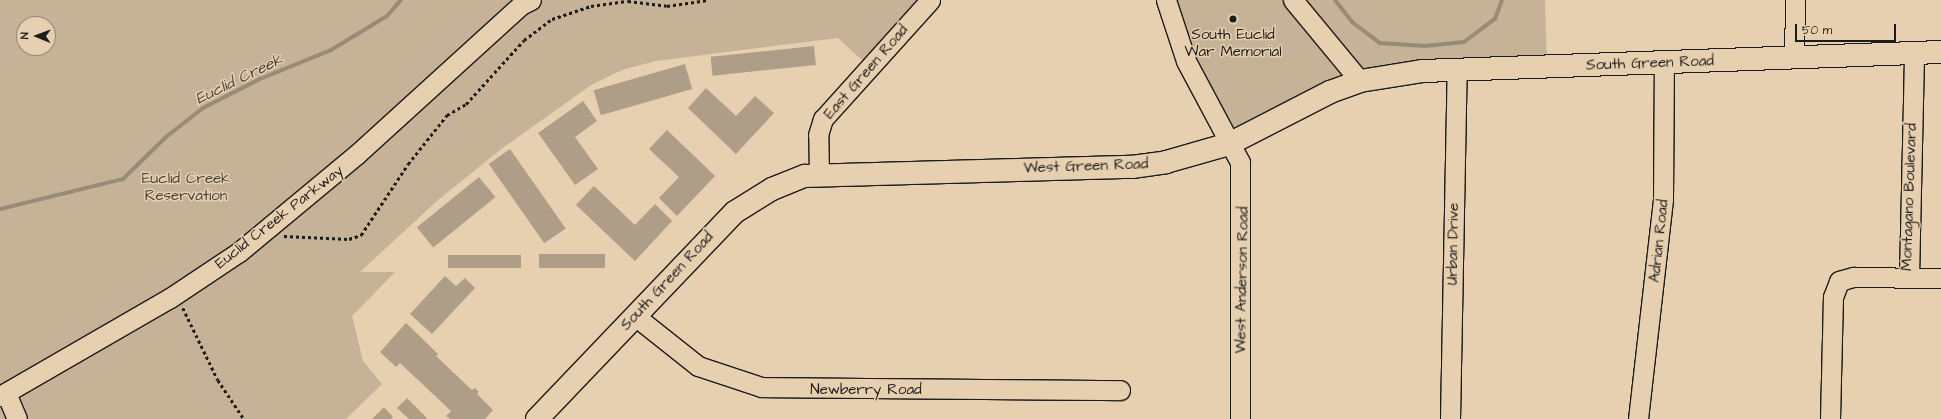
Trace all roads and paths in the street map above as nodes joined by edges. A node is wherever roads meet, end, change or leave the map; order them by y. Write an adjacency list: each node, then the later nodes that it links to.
1 (531, 0): 21 (street, Euclid Creek Parkway)
2 (708, 0): 15 (path)
3 (930, 0): 14 (street, East Green Road)
4 (1166, 0): 13 (street, West Anderson Road)
5 (1293, 0): 12 (street)
6 (1795, 0): 9 (street)
7 (1941, 52): 8 (main road, South Green Road)
8 (1914, 54): 9 (main road, South Green Road); 16 (street, Montagano Boulevard)
9 (1794, 58): 10 (main road, South Green Road)
10 (1664, 62): 11 (main road, South Green Road); 27 (street, Adrian Road)
11 (1457, 69): 12 (main road, South Green Road); 26 (street, Urban Drive)
12 (1360, 81): 13 (main road, West Green Road)
13 (1229, 144): 14 (main road, West Green Road); 25 (street, West Anderson Road)
14 (819, 174): 19 (main road, South Green Road)
15 (281, 237)
16 (1909, 277): 17 (street); 28 (street, Montagano Boulevard)
17 (1941, 278)
18 (188, 301): 23 (path)
19 (635, 316): 20 (street, Newberry Road); 24 (main road, South Green Road)
20 (1120, 390)
21 (3, 394): 22 (street)
22 (17, 419)
23 (244, 419)
24 (537, 419)
25 (1240, 419)
26 (1450, 419)
27 (1638, 419)
28 (1830, 419)

